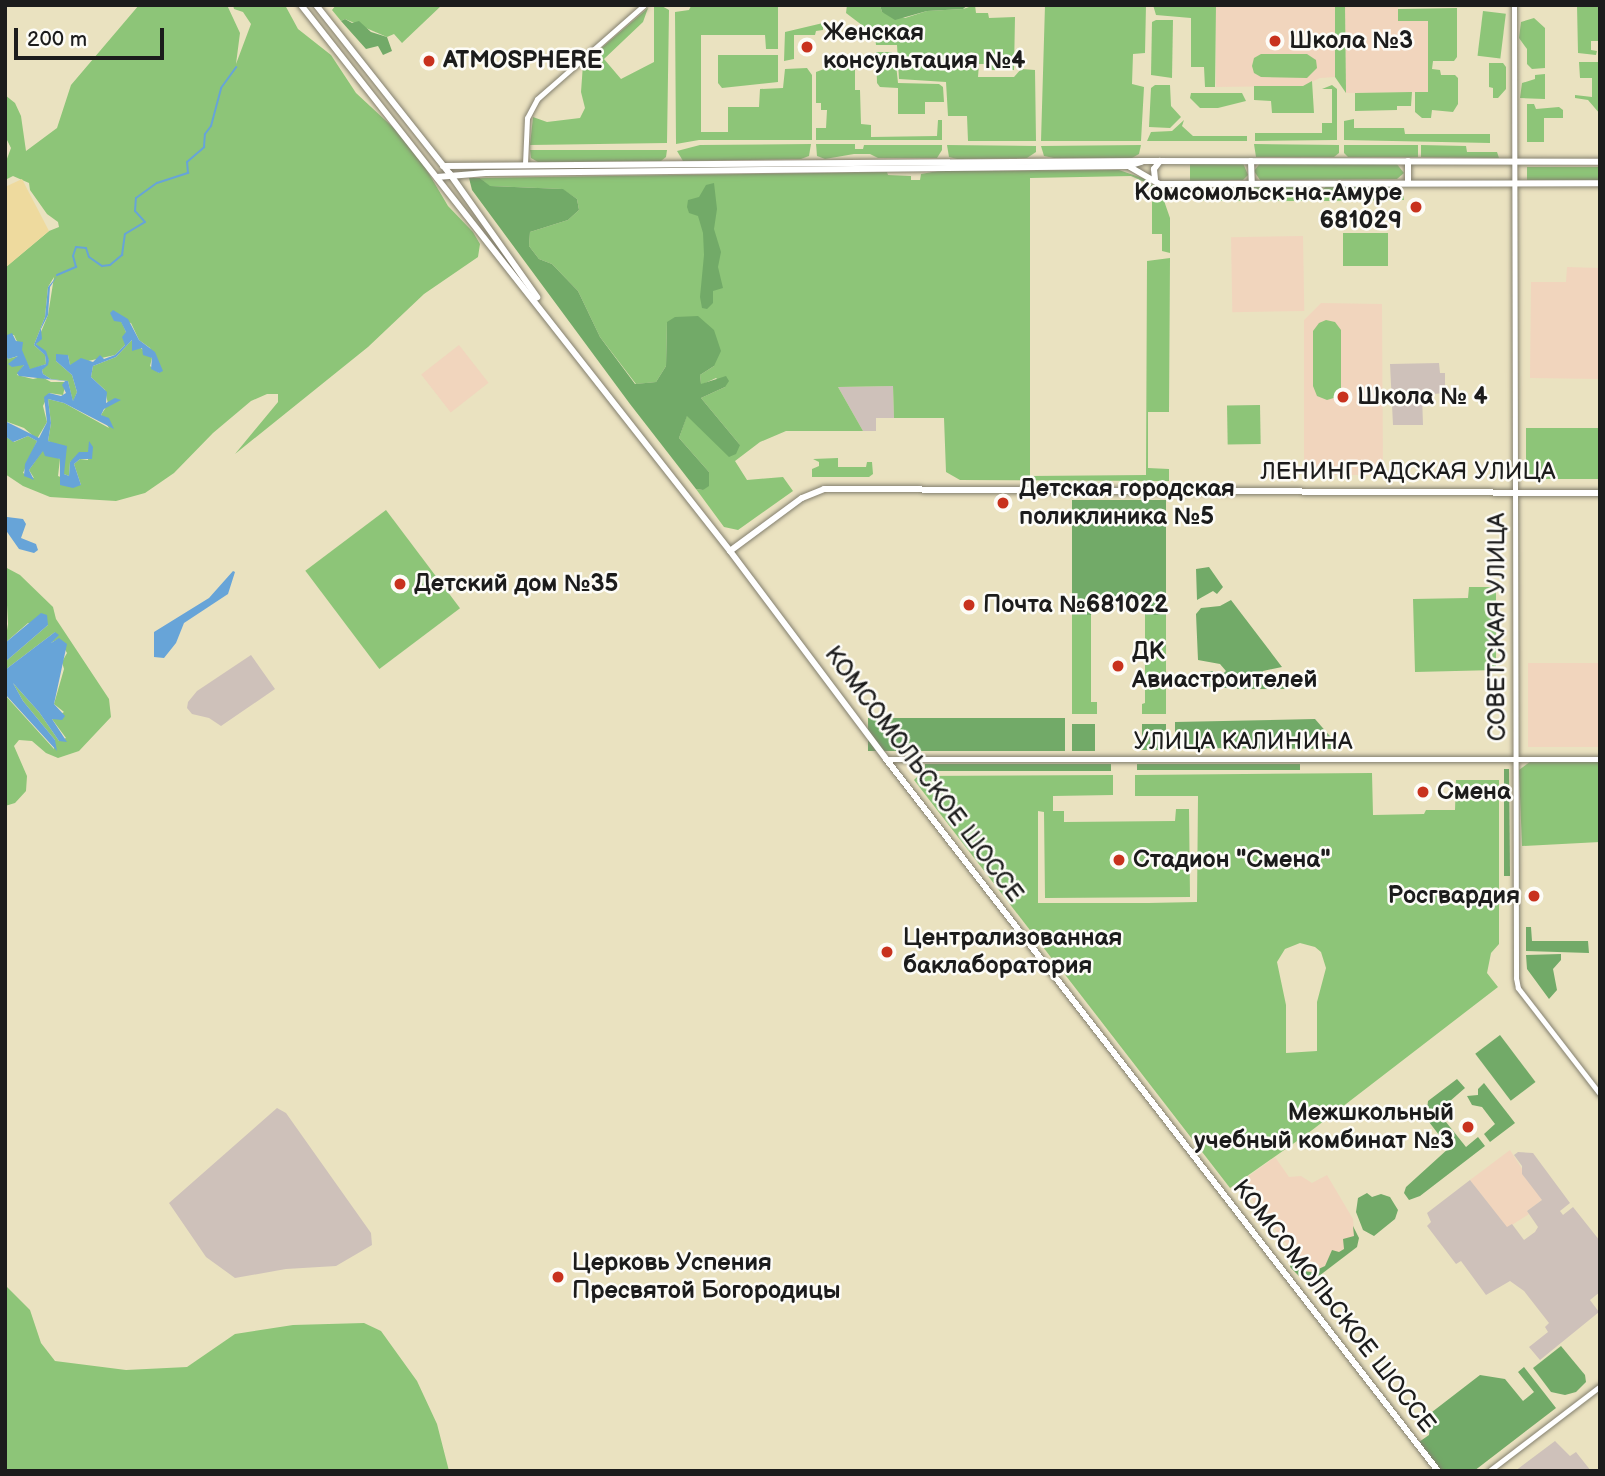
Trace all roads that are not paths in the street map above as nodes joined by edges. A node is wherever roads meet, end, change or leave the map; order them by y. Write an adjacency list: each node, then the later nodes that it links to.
1 (301, 5): 18 (main road, КОМСОМОЛЬСКОЕ ШОССЕ)
2 (316, 5): 13 (main road, КОМСОМОЛЬСКОЕ ШОССЕ)
3 (643, 5): 11 (street)
4 (1514, 5): 9 (street, СОВЕТСКАЯ УЛИЦА)
5 (1143, 161): 6 (main road); 12 (main road); 14 (main road)
6 (1160, 161): 7 (main road); 19 (main road)
7 (1251, 161): 8 (main road); 23 (main road)
8 (1408, 161): 9 (main road); 20 (main road)
9 (1513, 162): 10 (main road); 21 (street, СОВЕТСКАЯ УЛИЦА)
10 (1600, 162)
11 (524, 164): 13 (main road); 15 (main road); 16 (main road)
12 (1039, 164): 14 (main road); 15 (main road)
13 (443, 166): 17 (main road, КОМСОМОЛЬСКОЕ ШОССЕ); 18 (main road)
14 (1128, 166): 23 (main road)
15 (671, 167): 16 (main road)
16 (524, 172): 17 (main road)
17 (450, 174): 18 (main road); 24 (main road, КОМСОМОЛЬСКОЕ ШОССЕ)
18 (438, 177): 25 (main road, КОМСОМОЛЬСКОЕ ШОССЕ)
19 (1155, 179)
20 (1408, 183): 21 (main road); 23 (main road)
21 (1513, 183): 22 (main road); 27 (street, СОВЕТСКАЯ УЛИЦА)
22 (1600, 183)
23 (1252, 184)
24 (508, 253): 25 (main road); 26 (main road, КОМСОМОЛЬСКОЕ ШОССЕ)
25 (501, 259): 26 (main road, КОМСОМОЛЬСКОЕ ШОССЕ)
26 (560, 331): 29 (main road, КОМСОМОЛЬСКОЕ ШОССЕ)
27 (1514, 492): 28 (main road, ЛЕНИНГРАДСКАЯ УЛИЦА); 29 (main road, ЛЕНИНГРАДСКАЯ УЛИЦА); 31 (street, СОВЕТСКАЯ УЛИЦА)
28 (1600, 493)
29 (730, 551): 30 (main road, КОМСОМОЛЬСКОЕ ШОССЕ)
30 (886, 759): 31 (street, УЛИЦА КАЛИНИНА); 35 (main road, КОМСОМОЛЬСКОЕ ШОССЕ)
31 (1515, 759): 32 (street, УЛИЦА КАЛИНИНА); 33 (street, СОВЕТСКАЯ УЛИЦА)
32 (1600, 759)
33 (1600, 1094)
34 (1600, 1386): 36 (street)
35 (1438, 1471)
36 (1489, 1471)

